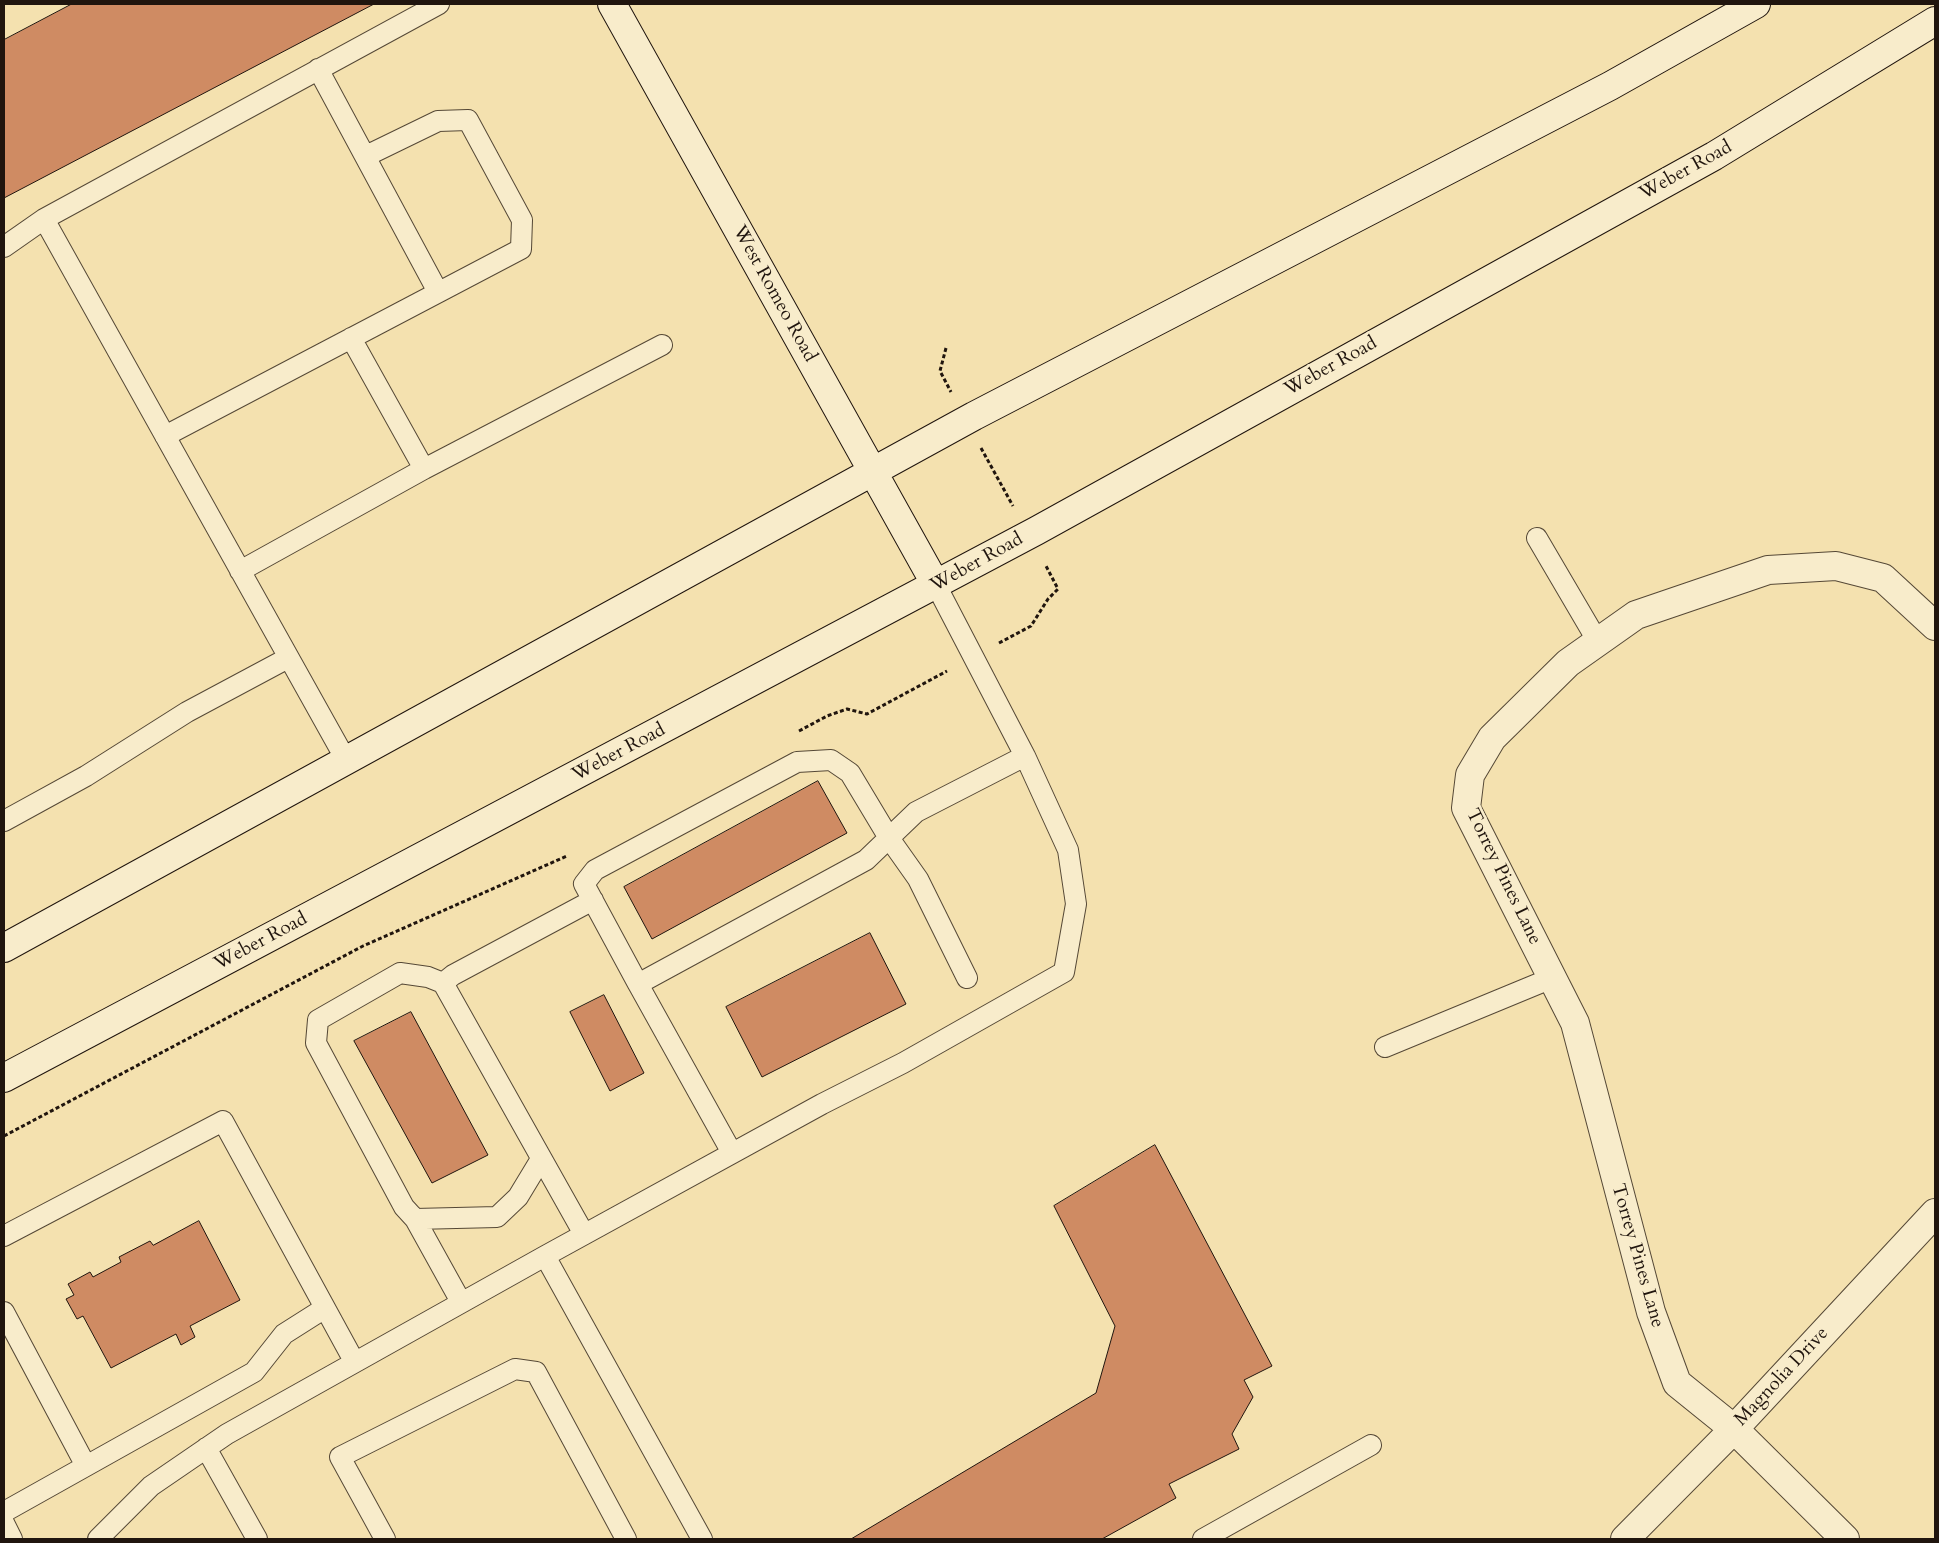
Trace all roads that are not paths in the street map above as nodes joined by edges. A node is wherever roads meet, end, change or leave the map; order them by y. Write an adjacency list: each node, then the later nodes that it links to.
1 (439, 4): 5 (lane)
2 (612, 4): 14 (main road, West Romeo Road)
3 (1756, 4): 14 (main road)
4 (1935, 21): 17 (main road, Weber Road)
5 (318, 69): 6 (lane); 7 (lane)
6 (366, 156): 9 (lane); 9 (lane)
7 (44, 219): 8 (lane); 12 (lane)
8 (4, 247)
9 (438, 292): 10 (lane)
10 (351, 338): 12 (lane); 13 (lane)
11 (662, 345): 13 (lane)
12 (165, 436): 16 (lane)
13 (424, 469): 16 (lane)
14 (874, 471): 17 (main road, West Romeo Road); 22 (main road)
15 (1537, 538): 19 (lane)
16 (240, 571): 20 (lane)
17 (936, 585): 21 (lane); 32 (main road, Weber Road)
18 (1935, 626): 19 (main road, Torrey Pines Lane)
19 (1598, 642): 28 (main road, Torrey Pines Lane)
20 (288, 658): 22 (lane); 23 (lane)
21 (1025, 756): 24 (lane); 33 (lane)
22 (346, 760): 26 (main road)
23 (4, 821)
24 (889, 838): 25 (lane); 27 (lane); 30 (lane)
25 (593, 900): 29 (lane); 30 (lane)
26 (4, 948)
27 (967, 978)
28 (1552, 978): 31 (lane); 44 (main road, Torrey Pines Lane)
29 (443, 983): 34 (lane); 36 (lane)
30 (638, 984): 33 (lane)
31 (1385, 1047)
32 (4, 1078)
33 (732, 1153): 37 (lane)
34 (541, 1159): 36 (lane); 37 (lane)
35 (1935, 1212): 44 (main road, Magnolia Drive)
36 (414, 1219): 40 (lane)
37 (584, 1234): 39 (lane)
38 (4, 1236): 41 (lane)
39 (545, 1256): 40 (lane); 55 (lane)
40 (461, 1302): 43 (lane)
41 (325, 1308): 43 (lane); 47 (lane)
42 (4, 1312): 47 (lane)
43 (354, 1361): 46 (lane)
44 (1734, 1429): 57 (main road, Magnolia Drive); 58 (main road, Torrey Pines Lane)
45 (1371, 1444): 56 (lane)
46 (206, 1448): 51 (lane); 52 (lane)
47 (86, 1466): 48 (lane)
48 (4, 1512)
49 (4, 1523): 50 (lane)
50 (12, 1539)
51 (98, 1539)
52 (258, 1539)
53 (385, 1539): 54 (lane)
54 (626, 1539)
55 (702, 1539)
56 (1203, 1539)
57 (1625, 1539)
58 (1845, 1539)

